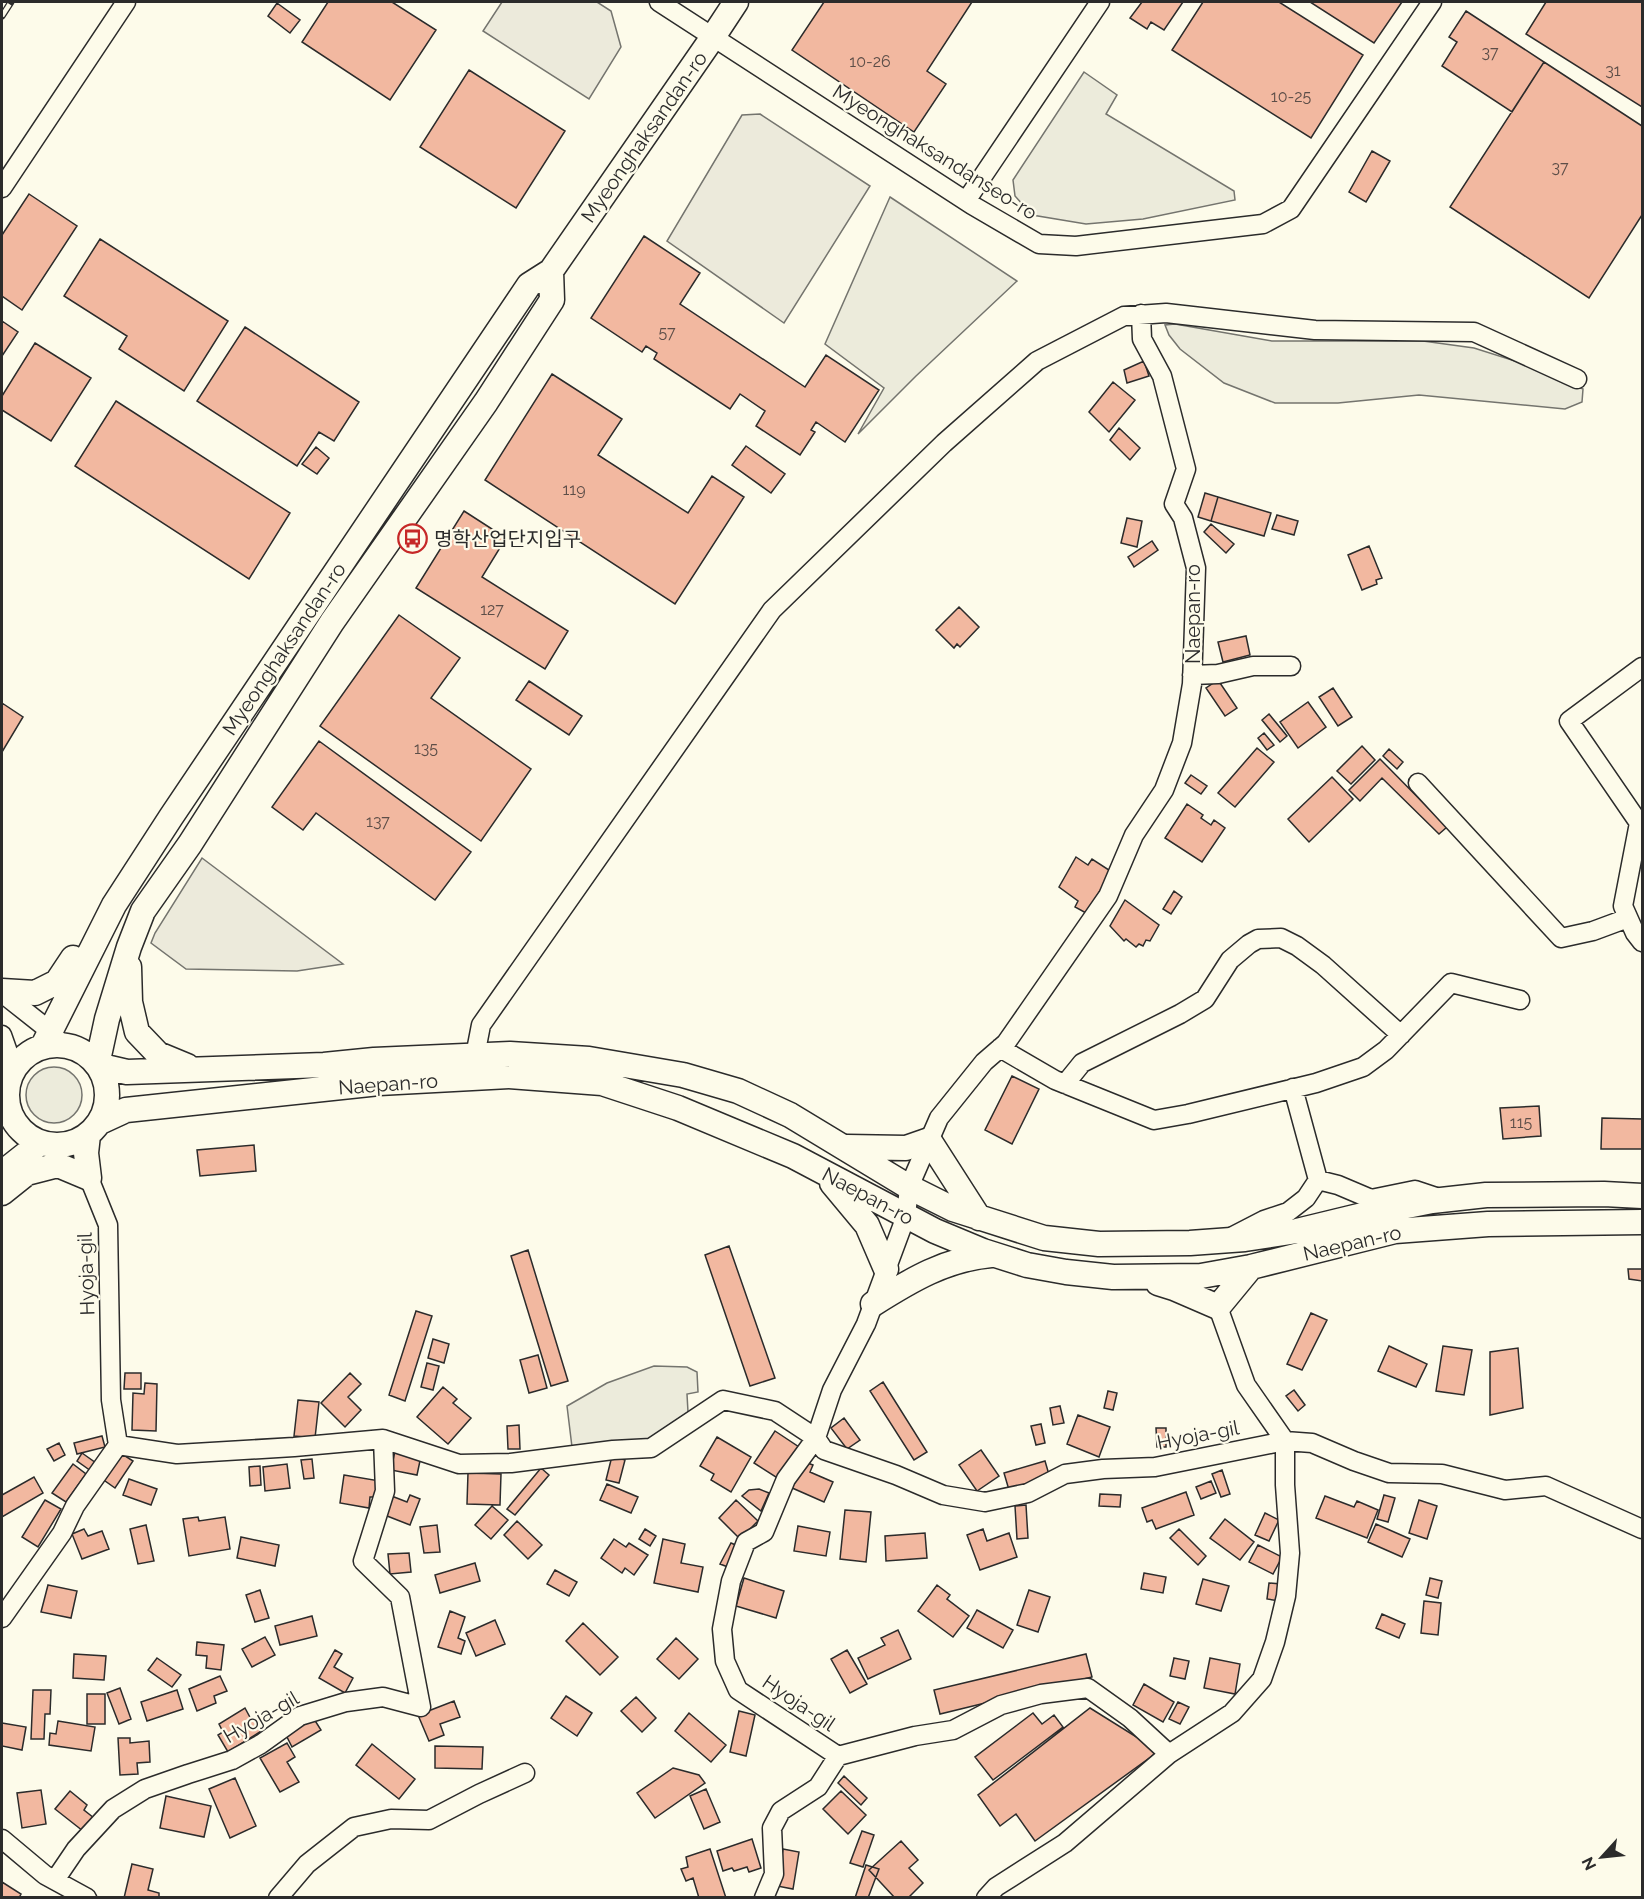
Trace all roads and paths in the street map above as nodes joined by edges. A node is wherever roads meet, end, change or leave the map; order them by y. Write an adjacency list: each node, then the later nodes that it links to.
1 (126, 2): 7 (street)
2 (659, 2): 6 (street, Myeonghaksandanseo-ro)
3 (736, 2): 6 (street, Myeonghaksandan-ro)
4 (1100, 2): 8 (street)
5 (1432, 2): 8 (street, Myeonghaksandanseo-ro)
6 (713, 37): 8 (street, Myeonghaksandanseo-ro); 9 (street, Myeonghaksandan-ro)
7 (2, 188)
8 (966, 201)
9 (551, 271): 16 (street, Myeonghaksandan-ro); 19 (street, Myeonghaksandan-ro)
10 (1141, 314): 11 (street); 14 (street, Naepan-ro); 26 (street)
11 (1576, 379)
12 (1291, 666): 14 (street, Naepan-ro)
13 (1642, 667): 17 (street)
14 (1192, 675): 25 (street, Naepan-ro)
15 (1418, 783): 17 (street)
16 (112, 909): 20 (street); 24 (street, Myeonghaksandan-ro)
17 (1628, 918): 18 (street)
18 (1642, 942)
19 (129, 947): 27 (street, Myeonghaksandan-ro); 29 (street)
20 (2, 992): 24 (street)
21 (1520, 1000): 23 (street)
22 (2, 1035): 28 (street)
23 (1401, 1035): 30 (street); 31 (street)
24 (52, 1040): 27 (street); 28 (street)
25 (1000, 1048): 30 (street); 34 (street, Naepan-ro)
26 (475, 1056): 29 (street, Naepan-ro); 36 (street, Naepan-ro)
27 (97, 1065): 29 (street, Naepan-ro); 33 (street)
28 (14, 1069): 32 (street)
29 (194, 1069)
30 (1065, 1084): 31 (street)
31 (1293, 1088): 40 (street)
32 (5, 1115): 35 (street)
33 (94, 1129): 35 (street); 37 (street, Naepan-ro); 39 (street)
34 (929, 1140): 36 (street); 41 (street, Naepan-ro); 46 (street)
35 (40, 1143): 38 (street)
36 (845, 1147): 41 (street, Naepan-ro)
37 (820, 1170): 45 (street, Naepan-ro); 51 (street)
38 (2, 1173)
39 (89, 1178): 42 (street); 58 (street, Hyoja-gil)
40 (1318, 1180): 44 (street); 48 (street)
41 (909, 1187): 45 (street); 46 (street, Naepan-ro)
42 (2, 1193)
43 (1642, 1196): 44 (street, Naepan-ro)
44 (1444, 1200): 48 (street, Naepan-ro)
45 (906, 1216): 49 (street, Naepan-ro); 51 (street)
46 (979, 1218): 48 (street, Naepan-ro)
47 (1642, 1222): 50 (street, Naepan-ro)
48 (1225, 1240)
49 (992, 1255): 52 (street, Naepan-ro); 53 (street)
50 (1251, 1267): 52 (street, Naepan-ro); 54 (street)
51 (886, 1269): 53 (street)
52 (1132, 1277): 54 (street)
53 (873, 1304): 56 (street)
54 (1218, 1307): 57 (street)
55 (383, 1438): 56 (street, Hyoja-gil); 58 (street, Hyoja-gil); 65 (street, Hyoja-gil)
56 (816, 1438): 57 (street, Hyoja-gil); 62 (street, Hyoja-gil)
57 (1285, 1442): 59 (street, Hyoja-gil); 61 (street)
58 (118, 1445): 60 (street)
59 (1642, 1529)
60 (2, 1618)
61 (1169, 1754): 62 (street); 69 (street)
62 (838, 1756): 68 (street, Hyoja-gil)
63 (525, 1773): 67 (street)
64 (2, 1839): 65 (street)
65 (55, 1880): 66 (street)
66 (87, 1898)
67 (278, 1898)
68 (764, 1898)
69 (986, 1898)

